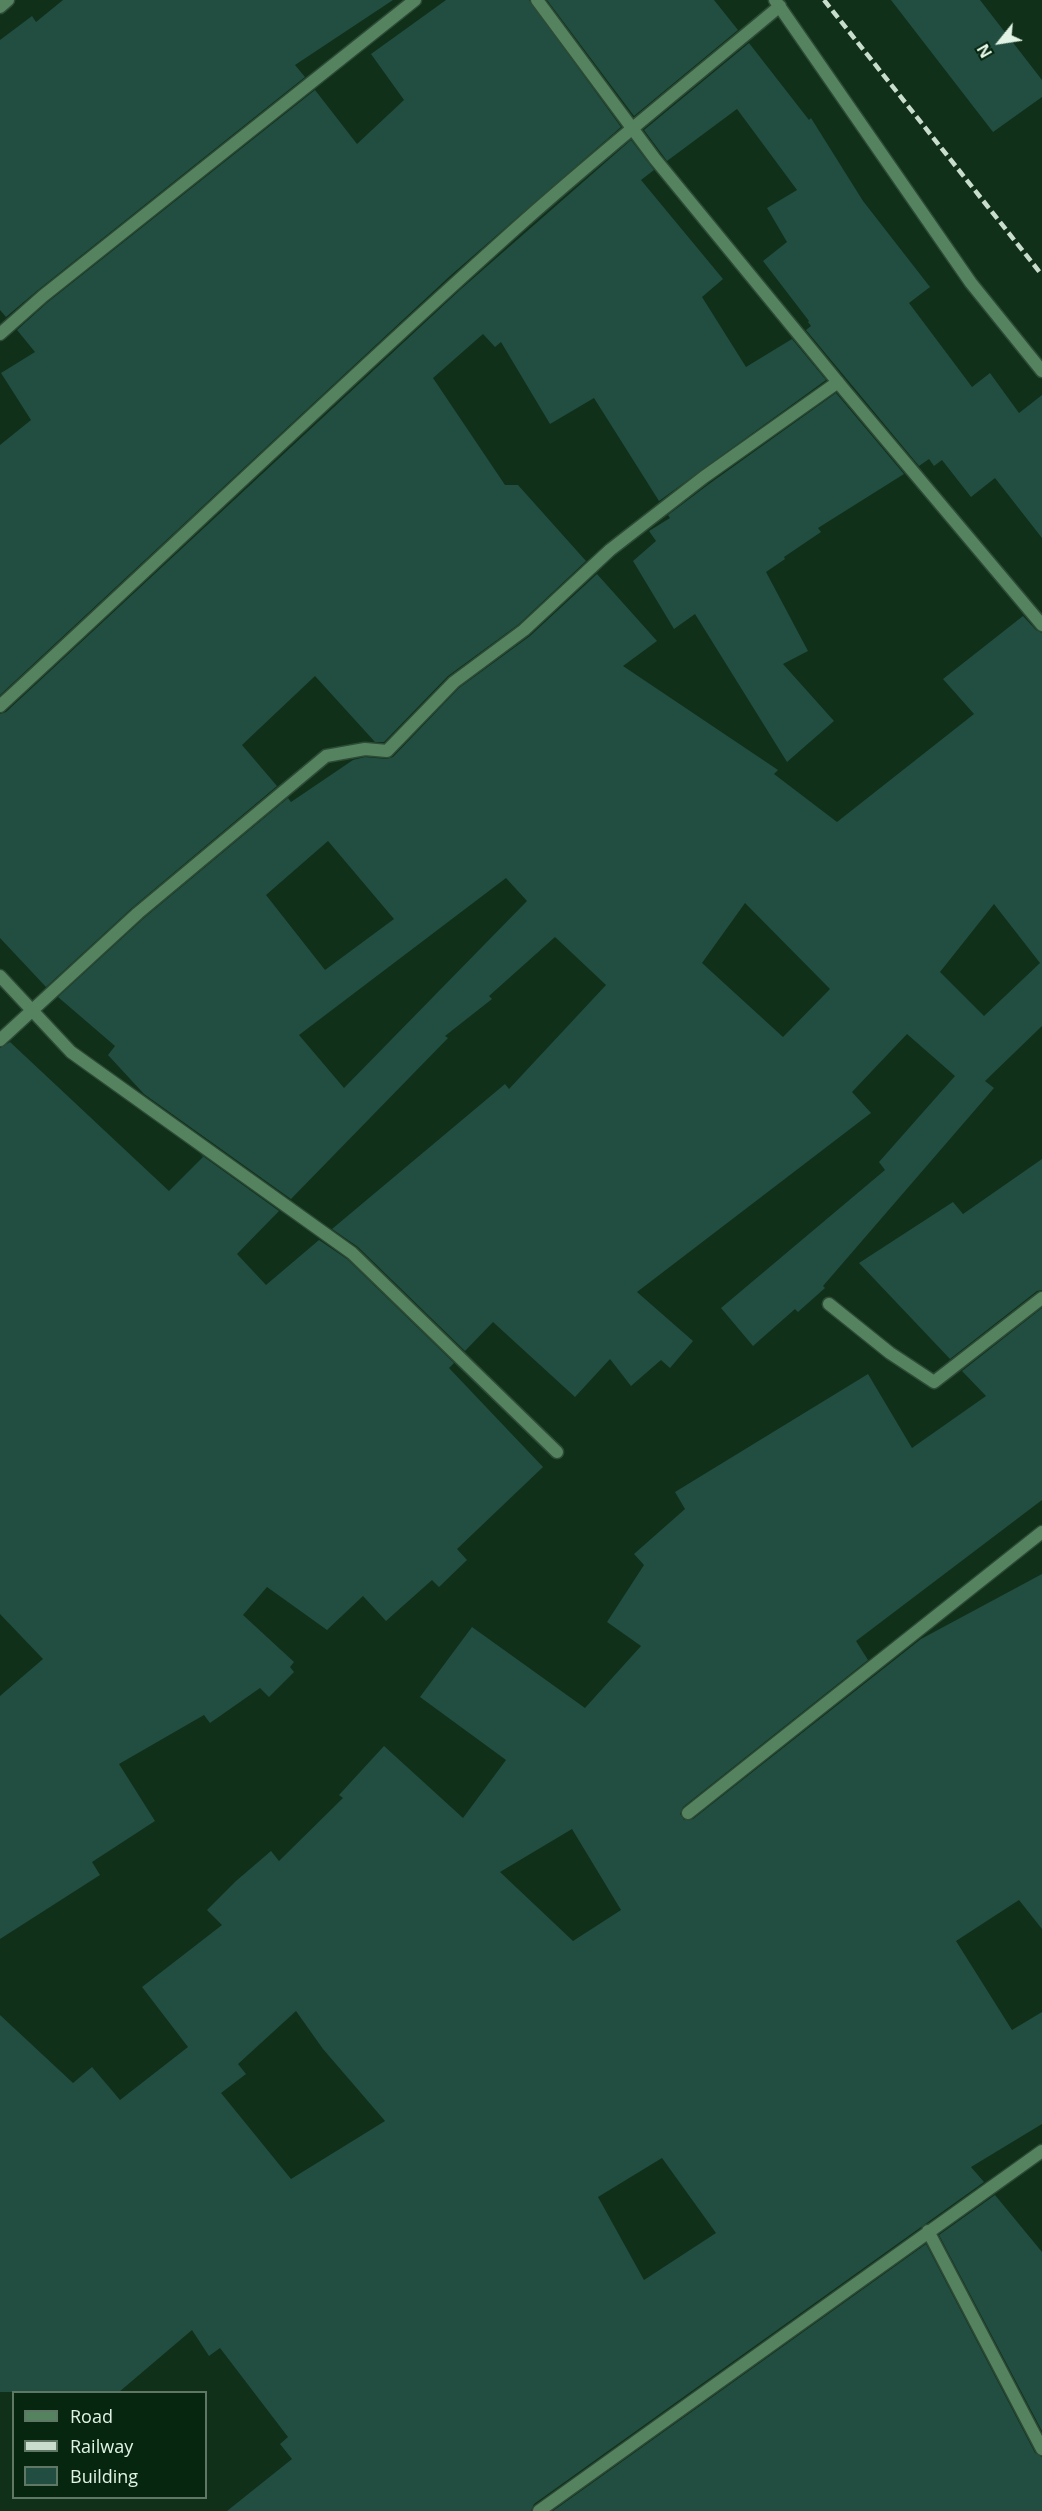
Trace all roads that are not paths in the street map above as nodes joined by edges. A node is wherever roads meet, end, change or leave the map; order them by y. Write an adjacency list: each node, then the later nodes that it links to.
1 (8, 0): 5 (street)
2 (415, 0): 7 (street)
3 (537, 0): 6 (street)
4 (777, 3): 6 (street); 8 (street)
5 (0, 6)
6 (633, 129): 9 (street); 11 (street)
7 (0, 334)
8 (1042, 372)
9 (837, 382): 10 (street); 13 (street)
10 (1042, 625)
11 (0, 706)
12 (0, 976): 13 (street)
13 (33, 1010): 14 (street); 17 (street)
14 (0, 1040)
15 (1042, 1298): 16 (street)
16 (829, 1304)
17 (557, 1452)
18 (1042, 1532): 19 (street)
19 (688, 1813)
20 (1042, 2151): 21 (street)
21 (928, 2231): 22 (street); 23 (street)
22 (1042, 2449)
23 (539, 2511)

